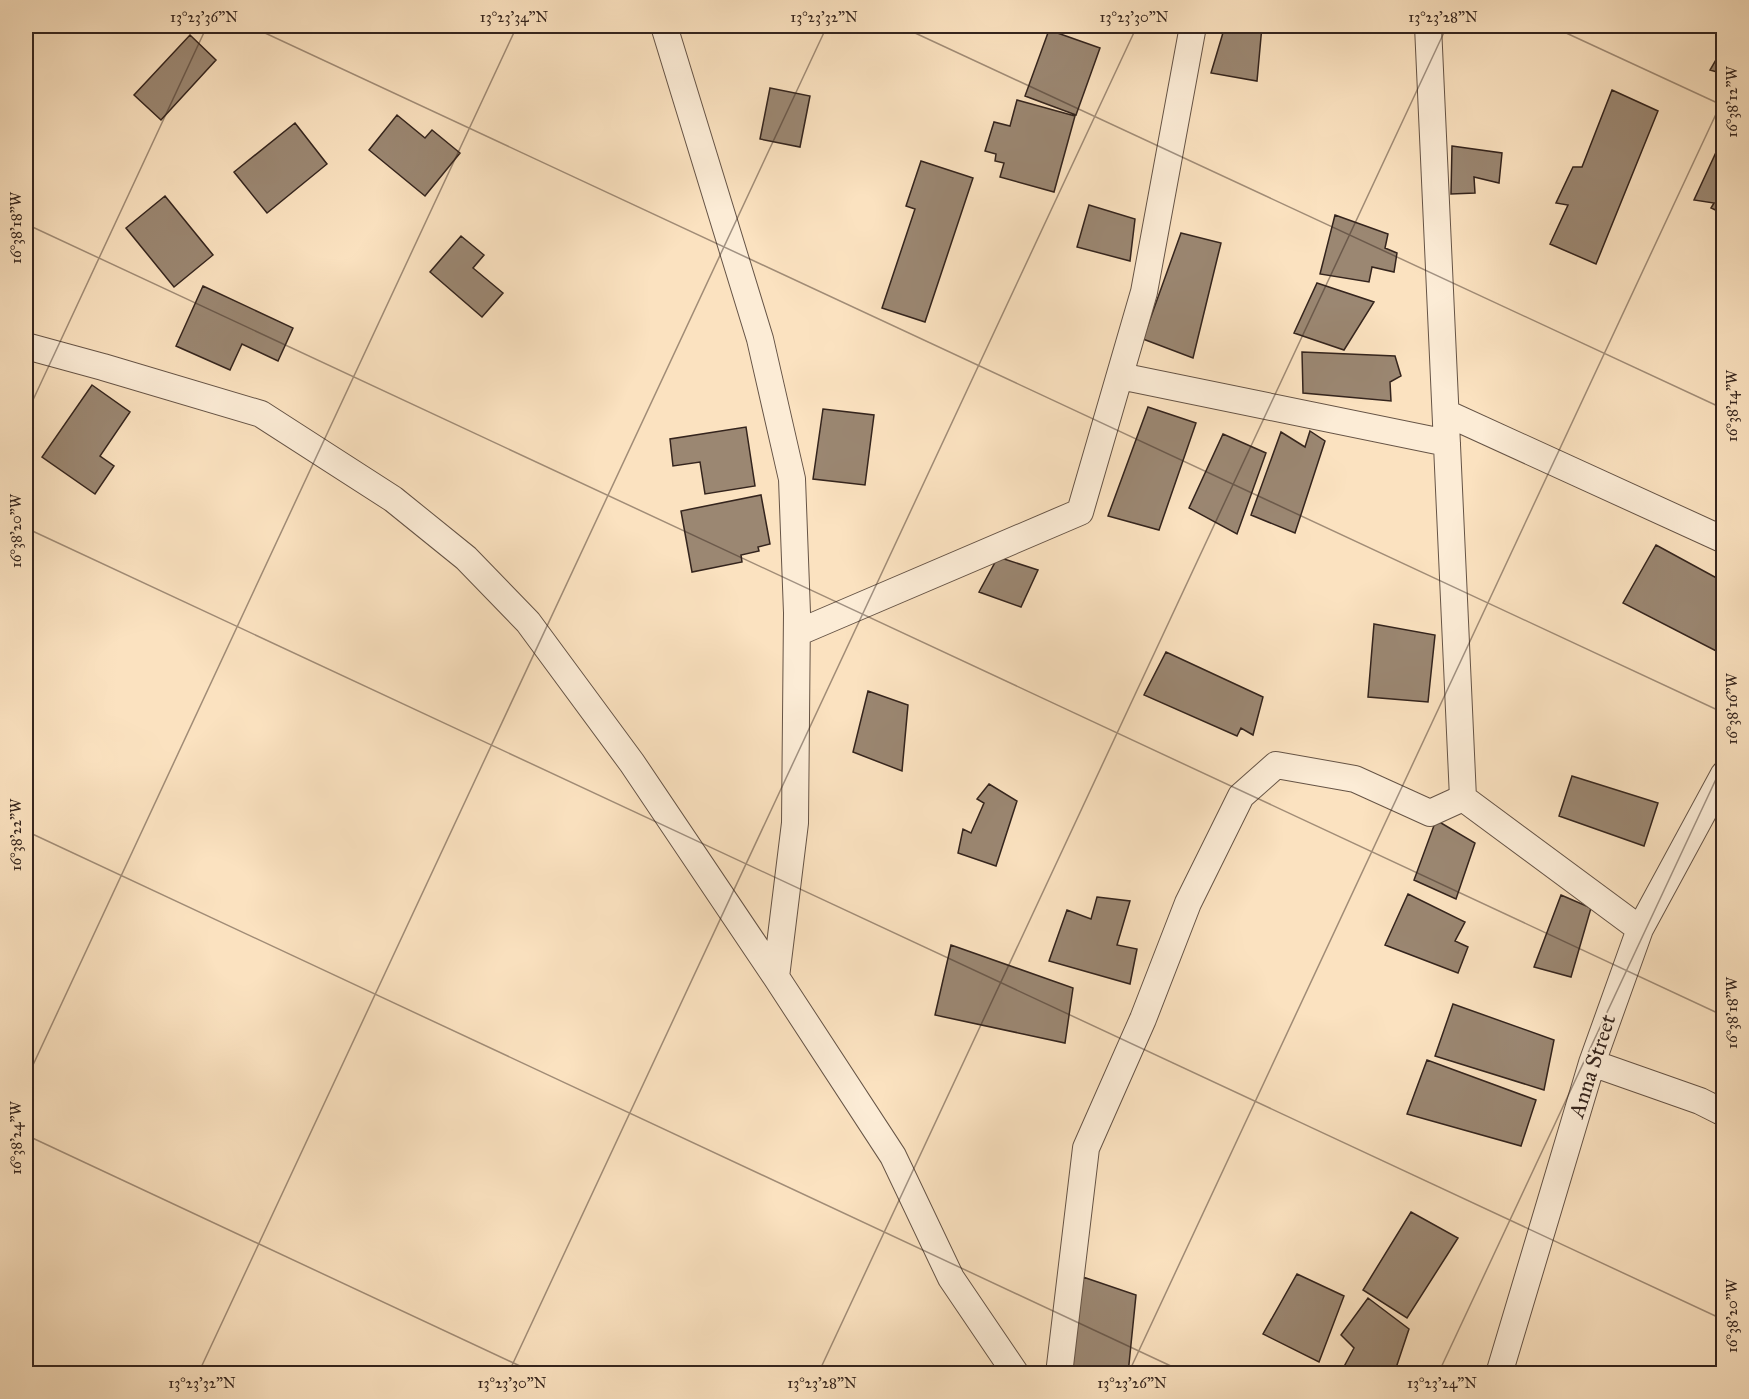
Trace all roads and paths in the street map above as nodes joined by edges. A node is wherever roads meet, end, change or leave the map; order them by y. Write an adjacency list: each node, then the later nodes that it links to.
1 (664, 26): 9 (street)
2 (1193, 26): 5 (street)
3 (1428, 26): 6 (street)
4 (26, 346): 13 (street)
5 (1120, 376): 7 (street); 9 (street)
6 (1446, 413): 7 (street); 8 (street)
7 (1447, 443): 11 (street)
8 (1724, 540)
9 (797, 633): 13 (street)
10 (1724, 774): 12 (street, Anna Street)
11 (1463, 798): 12 (street); 17 (street)
12 (1640, 929): 14 (street, Anna Street)
13 (776, 977): 16 (street)
14 (1592, 1063): 15 (street); 18 (street, Anna Street)
15 (1724, 1113)
16 (1016, 1374)
17 (1059, 1374)
18 (1499, 1374)

